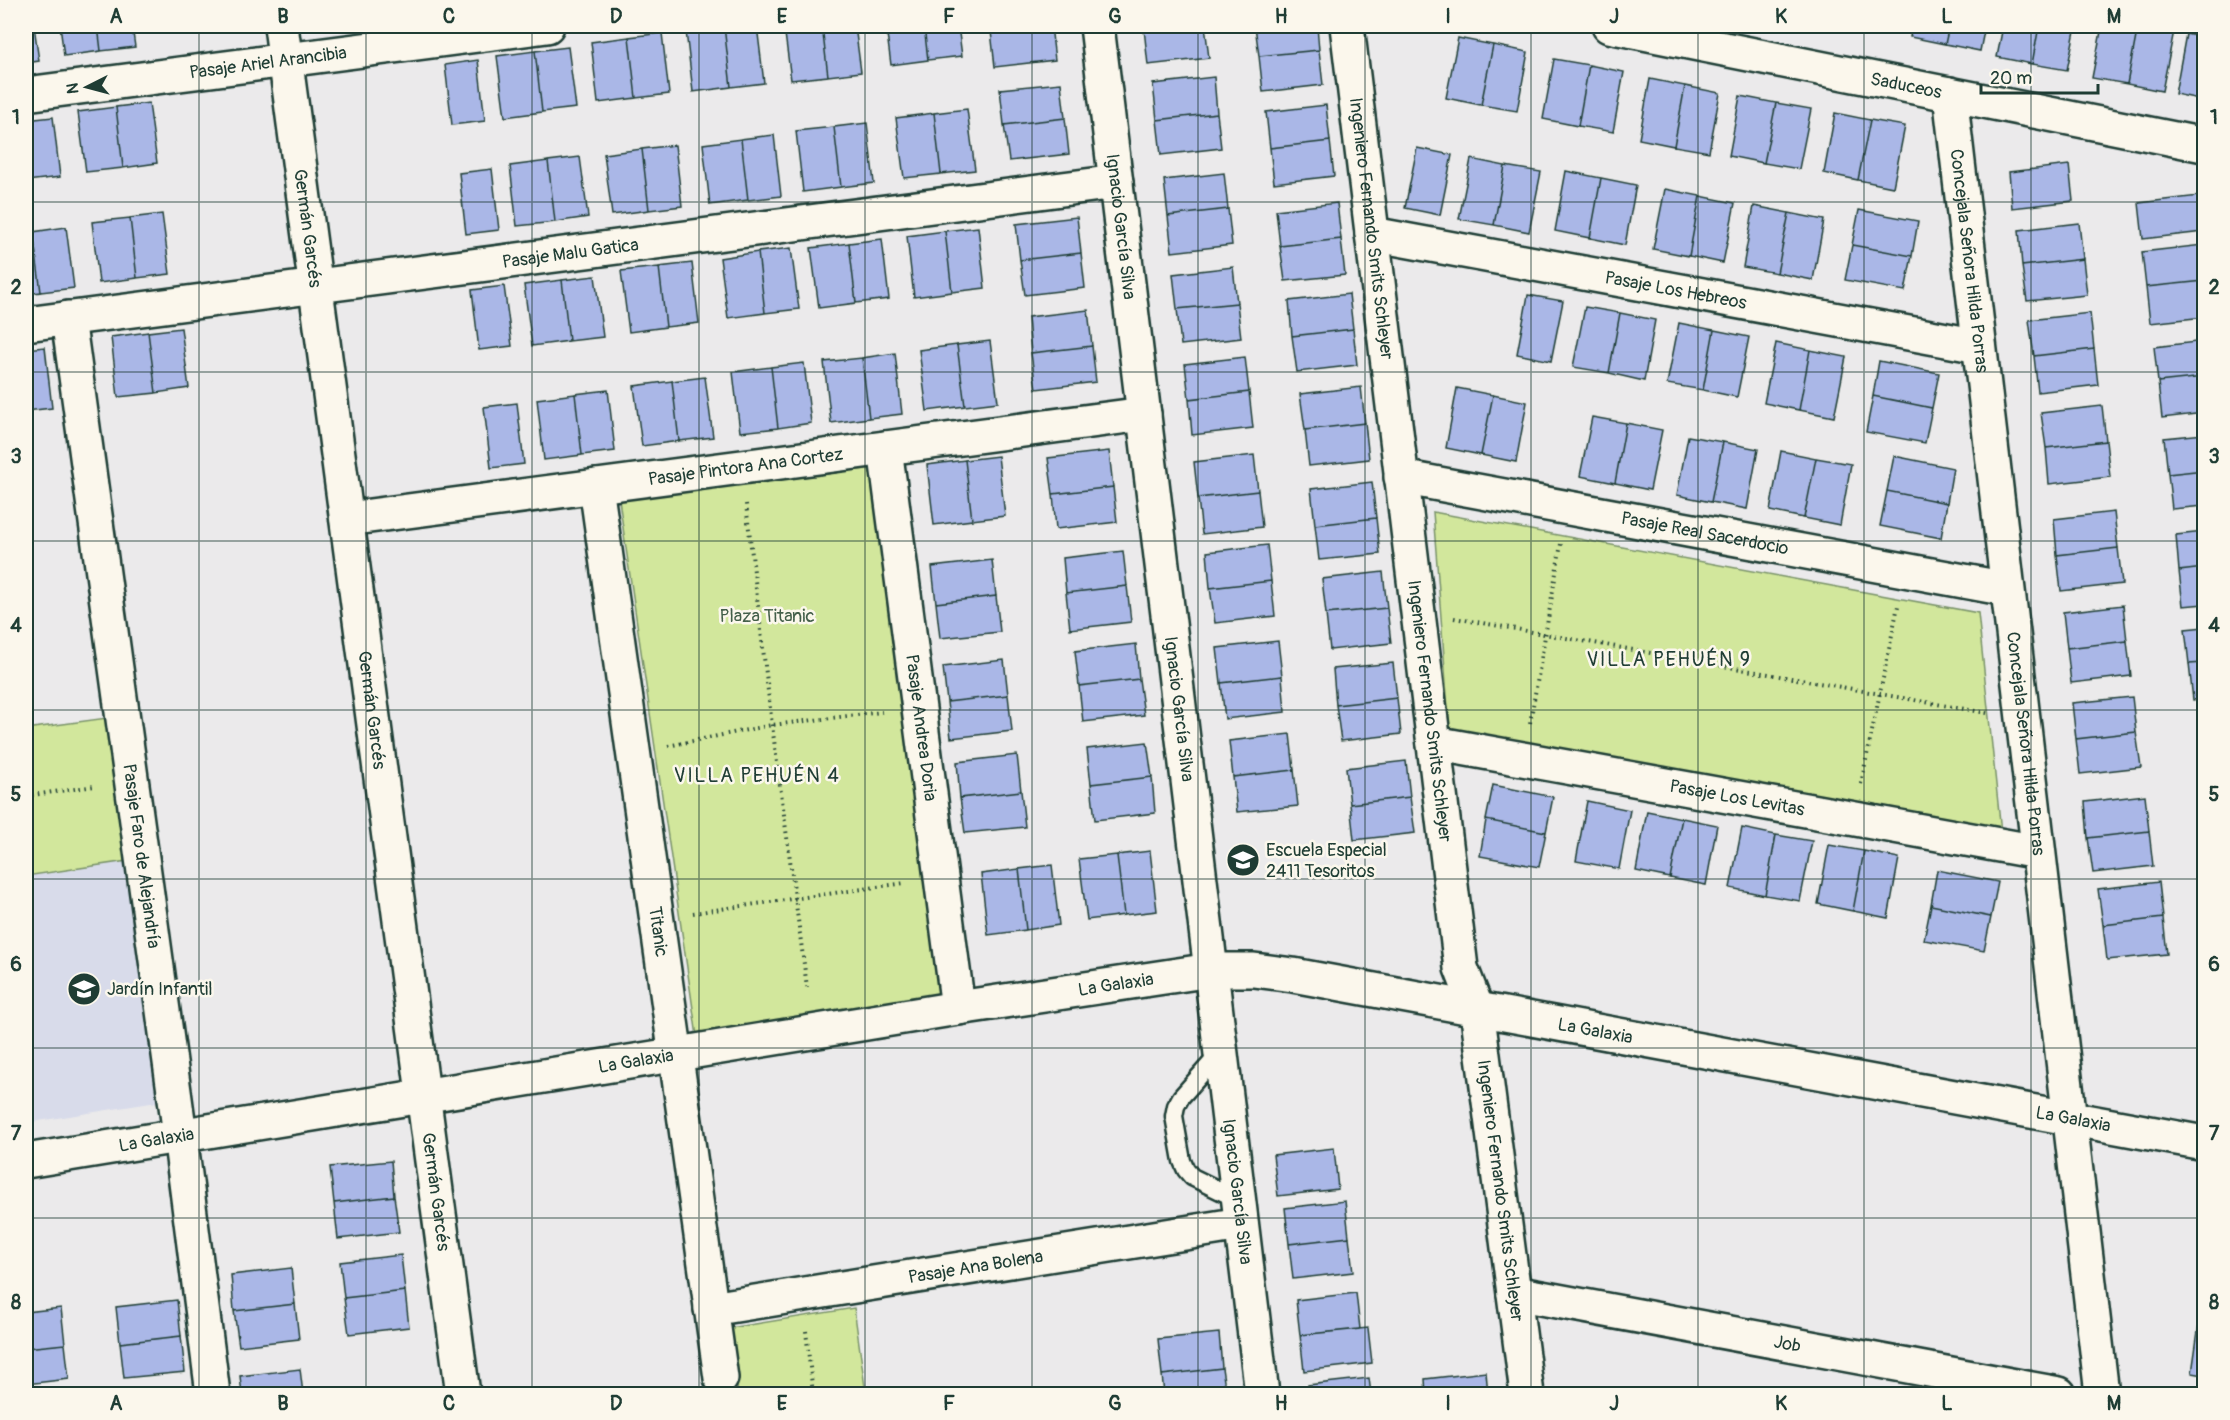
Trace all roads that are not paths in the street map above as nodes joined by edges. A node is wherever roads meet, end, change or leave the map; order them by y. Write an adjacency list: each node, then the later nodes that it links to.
1 (281, 26): 6 (street, Germán Garcés)
2 (547, 26): 6 (street, Pasaje Ariel Arancibia)
3 (1097, 26): 10 (street, Ignacio García Silva)
4 (1347, 26): 11 (street, Ingeniero Fernando Smits Schleyer)
5 (1609, 26): 8 (street, Saduceos)
6 (285, 60): 7 (street, Pasaje Ariel Arancibia); 12 (street, Germán Garcés)
7 (26, 94)
8 (1950, 94): 9 (street, Saduceos); 15 (street, Concejala Señora Hilda Porras)
9 (2205, 145)
10 (1116, 182): 12 (street, Pasaje Malu Gatica); 16 (street, Ignacio García Silva)
11 (1372, 234): 15 (street, Pasaje Los Hebreos); 18 (street, Ingeniero Fernando Smits Schleyer)
12 (316, 286): 13 (street, Pasaje Malu Gatica); 20 (street, Germán Garcés)
13 (68, 318): 14 (street, Pasaje Malu Gatica); 31 (street, Pasaje Faro de Alejandría)
14 (26, 324)
15 (1979, 346): 21 (street, Concejala Señora Hilda Porras)
16 (1144, 414): 17 (street, Pasaje Pintora Ana Cortez); 24 (street, Ignacio García Silva)
17 (885, 448): 19 (street, Pasaje Pintora Ana Cortez); 25 (street, Pasaje Andrea Doria)
18 (1401, 477): 21 (street, Pasaje Real Sacerdocio); 22 (street, Ingeniero Fernando Smits Schleyer)
19 (596, 486): 20 (street, Pasaje Pintora Ana Cortez); 28 (street, Titanic)
20 (347, 519): 29 (street, Germán Garcés)
21 (2007, 589): 23 (street, Concejala Señora Hilda Porras)
22 (1434, 743): 23 (street, Pasaje Los Levitas); 26 (street, Ingeniero Fernando Smits Schleyer)
23 (2038, 852): 30 (street, Concejala Señora Hilda Porras)
24 (1211, 970): 25 (street, La Galaxia); 26 (street, La Galaxia); 27 (street, Ignacio García Silva)
25 (958, 1008): 28 (street, La Galaxia)
26 (1477, 1009): 30 (street, La Galaxia); 35 (street, Ingeniero Fernando Smits Schleyer)
27 (1221, 1053): 34 (street, Ignacio García Silva); 34 (lane)
28 (675, 1054): 29 (street, La Galaxia); 36 (street, Titanic)
29 (423, 1095): 31 (street, La Galaxia); 39 (street, Germán Garcés)
30 (2070, 1119): 32 (street, La Galaxia); 43 (street, Concejala Señora Hilda Porras)
31 (180, 1135): 33 (street, La Galaxia); 38 (street, Pasaje Faro de Alejandría)
32 (2205, 1143)
33 (26, 1161)
34 (1240, 1212): 36 (street, Pasaje Ana Bolena); 40 (street, Ignacio García Silva)
35 (1514, 1293): 41 (street, Ingeniero Fernando Smits Schleyer); 42 (street, Job)
36 (711, 1309): 37 (street, Titanic)
37 (721, 1378)
38 (213, 1395)
39 (463, 1395)
40 (1262, 1395)
41 (1527, 1395)
42 (2059, 1395)
43 (2102, 1395)

